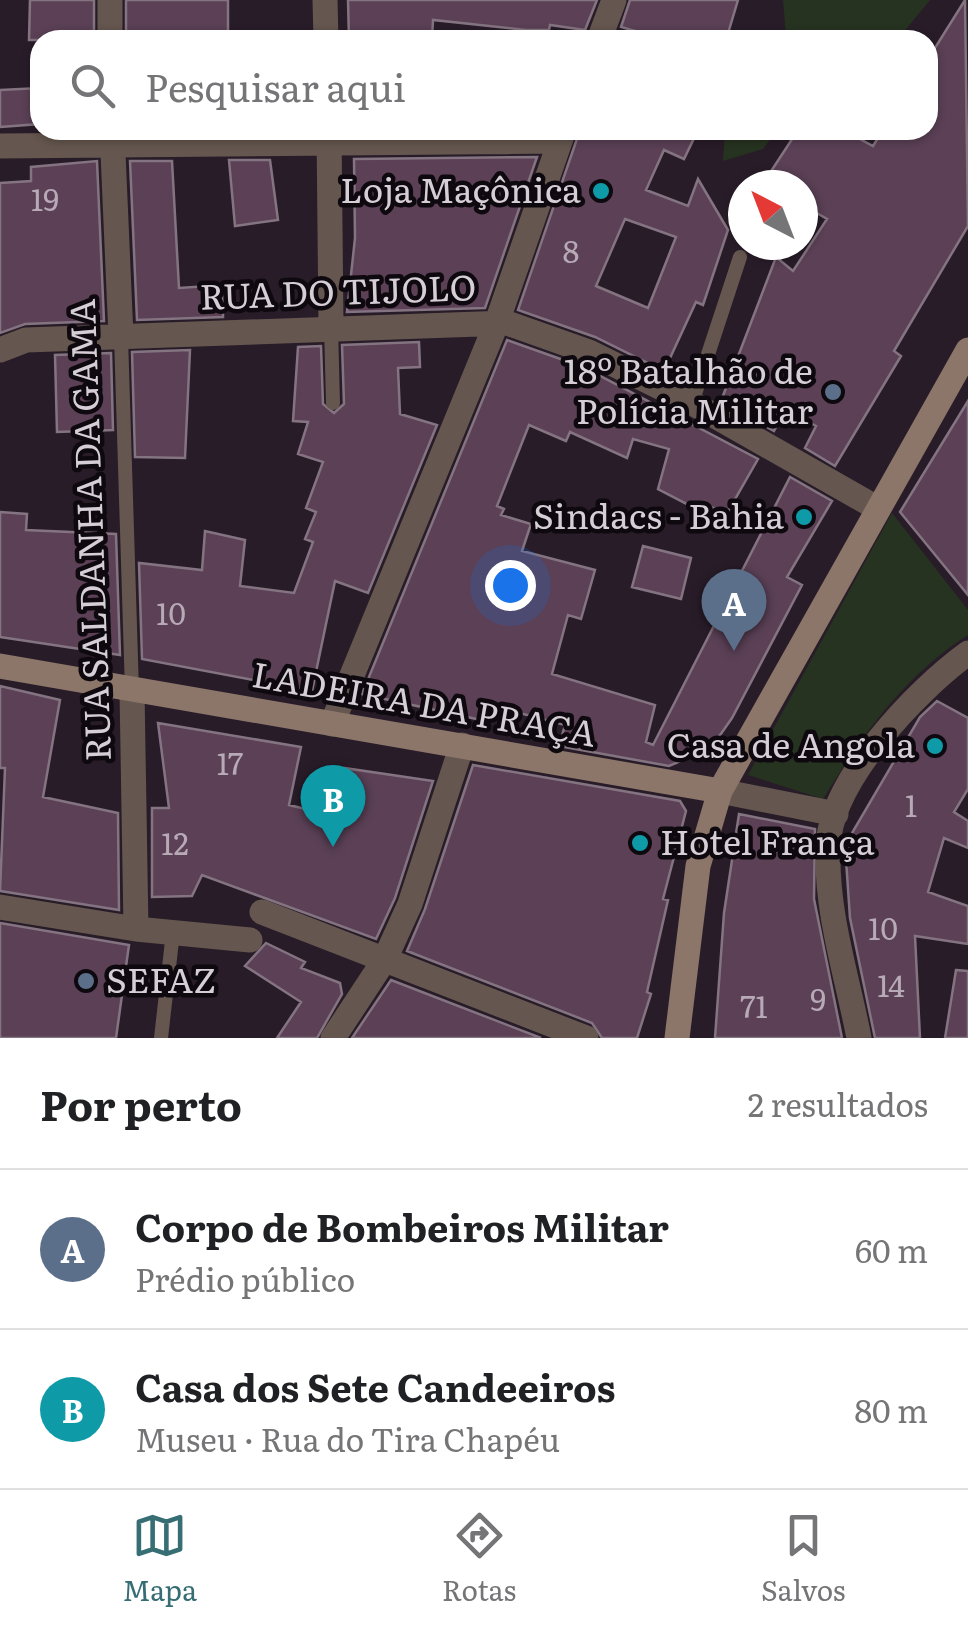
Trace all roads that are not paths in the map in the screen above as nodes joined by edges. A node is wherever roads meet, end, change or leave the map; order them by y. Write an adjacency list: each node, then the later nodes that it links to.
1 (110, 0): 4 (street)
2 (325, 0): 5 (street)
3 (614, 0): 6 (street)
4 (110, 30)
5 (326, 30)
6 (603, 30)
7 (75, 140): 11 (street)
8 (112, 140): 15 (street, RUA SALDANHA DA GAMA)
9 (329, 140): 14 (street)
10 (560, 140): 13 (street)
11 (0, 146)
12 (739, 260): 18 (lane)
13 (497, 322): 14 (street, RUA DO TIJOLO); 18 (street, RUA DO TIJOLO); 24 (street)
14 (331, 328): 15 (street, RUA DO TIJOLO); 19 (lane)
15 (121, 337): 16 (street, RUA DO TIJOLO); 23 (lane, RUA SALDANHA DA GAMA)
16 (0, 350)
17 (968, 350): 20 (main road)
18 (692, 402): 20 (street, RUA DO TIJOLO)
19 (333, 403)
20 (877, 508): 26 (main road)
21 (968, 653): 27 (street)
22 (0, 666): 23 (main road, LADEIRA DA PRAÇA)
23 (132, 691): 24 (main road, LADEIRA DA PRAÇA); 30 (street, RUA SALDANHA DA GAMA)
24 (332, 724): 25 (main road, LADEIRA DA PRAÇA)
25 (462, 744): 26 (main road, LADEIRA DA PRAÇA); 33 (street)
26 (720, 791): 27 (street, LADEIRA DA PRAÇA); 37 (main road)
27 (836, 814): 38 (street)
28 (0, 907): 30 (street)
29 (262, 912): 33 (street)
30 (136, 929): 31 (street)
31 (173, 932): 32 (street); 34 (lane)
32 (250, 940)
33 (385, 959): 35 (street); 36 (street)
34 (161, 1038)
35 (333, 1038)
36 (586, 1038)
37 (678, 1038)
38 (859, 1038)

